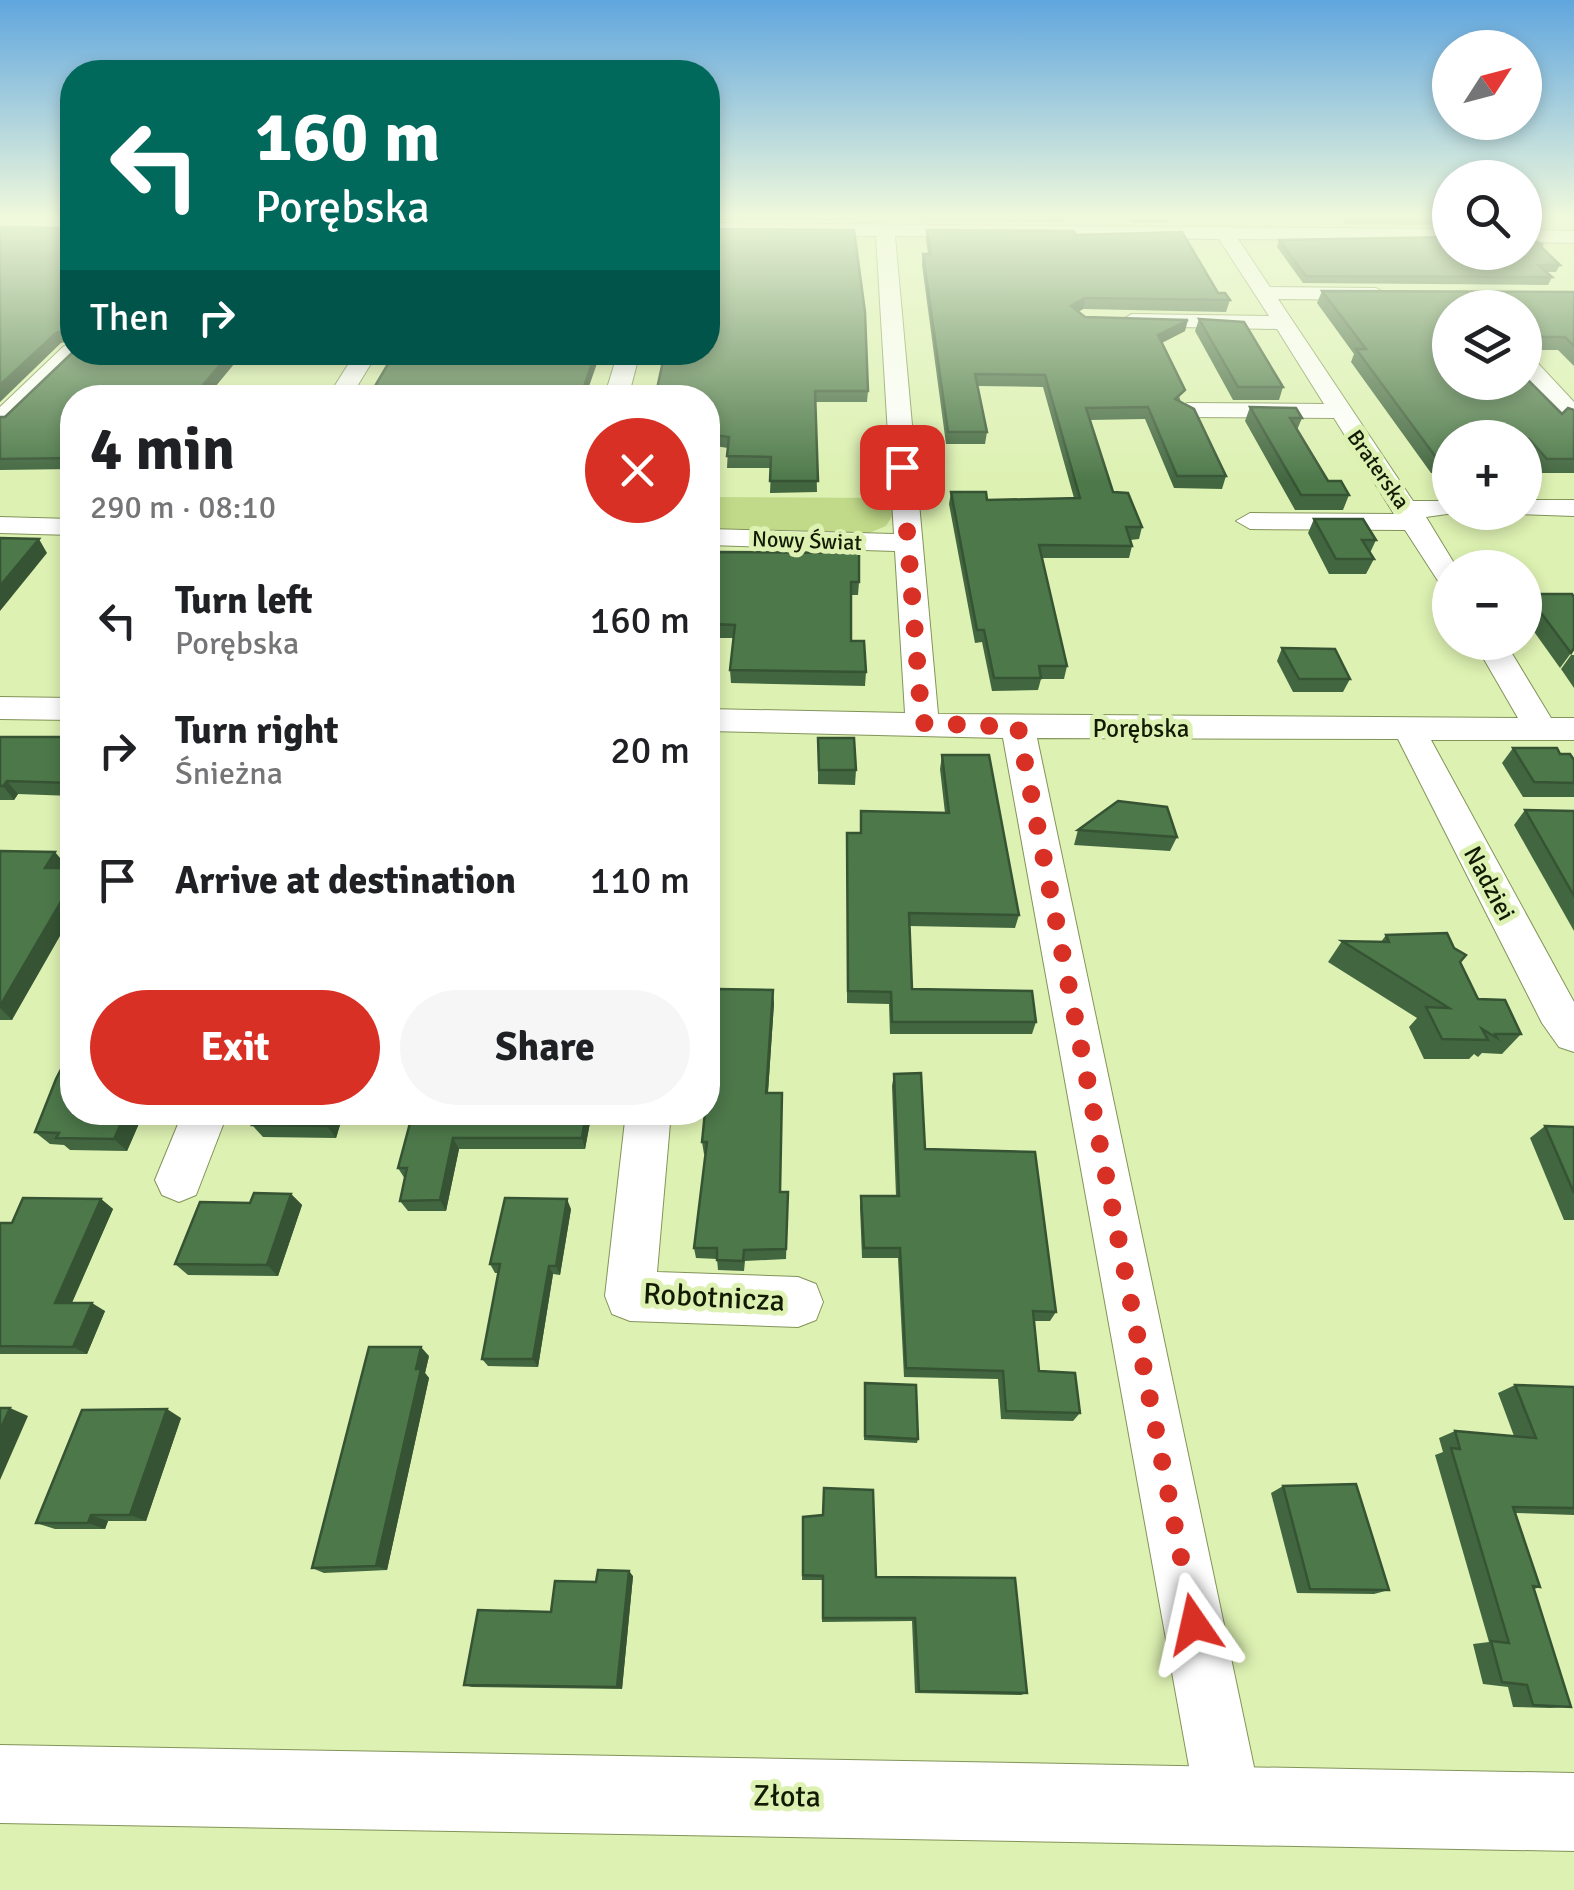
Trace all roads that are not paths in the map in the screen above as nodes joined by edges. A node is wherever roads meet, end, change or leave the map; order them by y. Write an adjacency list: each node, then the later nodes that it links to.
1 (890, 305): 19 (street)
2 (1272, 305): 4 (street, Braterska)
3 (1103, 320): 4 (street)
4 (1282, 322): 8 (street, Braterska)
5 (60, 362): 10 (street)
6 (1542, 381): 9 (street)
7 (1187, 410): 8 (street, Braterska)
8 (1338, 411): 14 (street, Braterska)
9 (1574, 416)
10 (0, 420)
11 (1542, 508): 12 (street)
12 (1574, 508)
13 (1432, 511): 14 (street)
14 (1412, 515): 15 (street); 20 (street, Braterska)
15 (1250, 522)
16 (0, 525): 17 (street)
17 (60, 527)
18 (720, 537): 19 (street, Nowy Świat)
19 (907, 543): 25 (street)
20 (1433, 550)
21 (1503, 660): 27 (street)
22 (0, 708): 23 (street)
23 (60, 709)
24 (720, 720): 25 (street, Porębska)
25 (922, 723): 26 (street, Porębska)
26 (1018, 727): 28 (street, Porębska); 35 (street)
27 (1558, 728): 28 (street, Porębska)
28 (1409, 729): 29 (street, Nadziei)
29 (1574, 1034)
30 (201, 1125): 32 (street)
31 (648, 1125): 33 (street, Robotnicza)
32 (179, 1180)
33 (798, 1302)
34 (0, 1784): 35 (street, Złota)
35 (1229, 1804): 36 (street, Złota)
36 (1574, 1812)

